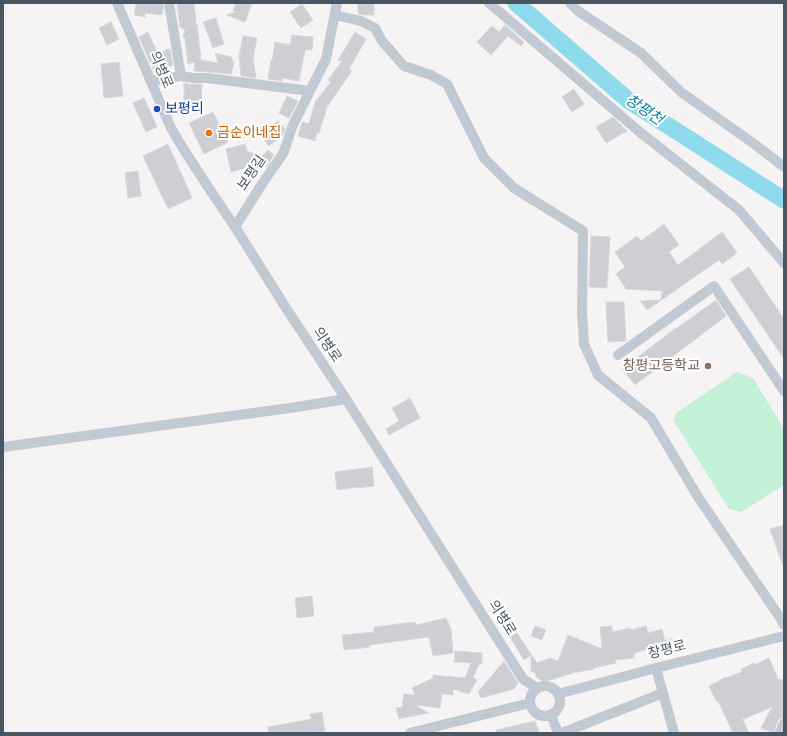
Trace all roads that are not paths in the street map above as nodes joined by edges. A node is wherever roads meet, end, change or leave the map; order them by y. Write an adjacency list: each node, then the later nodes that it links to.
1 (117, 3): 8 (street, 의병로)
2 (169, 3): 7 (street)
3 (338, 3): 6 (street, 보평길)
4 (489, 3): 12 (street)
5 (570, 3): 10 (street)
6 (335, 15): 9 (street, 보평길); 17 (street)
7 (181, 76): 8 (street); 9 (street)
8 (151, 81): 11 (street, 의병로)
9 (310, 91): 11 (street, 보평길)
10 (784, 167)
11 (235, 226): 15 (street, 의병로)
12 (784, 262)
13 (618, 355): 14 (street)
14 (784, 391)
15 (346, 399): 16 (street); 20 (street, 의병로)
16 (3, 447)
17 (784, 625)
18 (784, 636): 19 (street, 창평로)
19 (656, 668): 21 (street); 22 (street, 창평로)
20 (537, 688): 22 (street); 23 (street)
21 (663, 693): 28 (street); 29 (street)
22 (558, 694): 24 (street)
23 (530, 703): 24 (street); 26 (street)
24 (551, 715): 27 (street)
25 (784, 723): 30 (street)
26 (410, 733)
27 (558, 733)
28 (562, 733)
29 (674, 733)
30 (780, 733)

